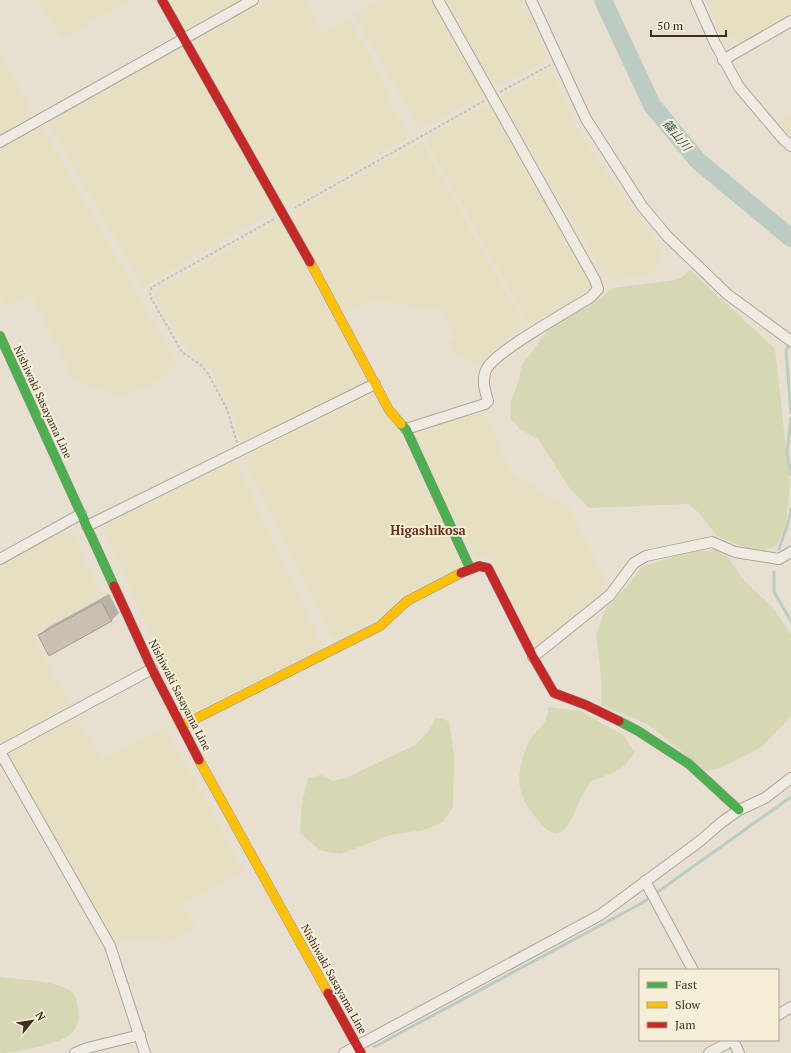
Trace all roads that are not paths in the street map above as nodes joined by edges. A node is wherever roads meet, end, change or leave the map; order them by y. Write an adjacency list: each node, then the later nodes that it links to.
1 (162, 0): 7 (street)
2 (253, 0): 7 (street)
3 (438, 0): 14 (street)
4 (531, 0): 12 (street)
5 (696, 0): 8 (street)
6 (791, 21): 8 (street)
7 (184, 39): 9 (street); 13 (street)
8 (724, 60): 10 (street)
9 (0, 142)
10 (791, 146)
11 (0, 336): 15 (street, Nishiwaki Sasayama Line)
12 (791, 341)
13 (376, 384): 14 (street); 16 (street)
14 (406, 429): 19 (street)
15 (81, 514): 16 (street, Nishiwaki Sasayama Line); 18 (street)
16 (87, 526): 21 (street, Nishiwaki Sasayama Line)
17 (791, 552): 20 (street)
18 (0, 559)
19 (470, 568): 20 (street); 22 (street)
20 (533, 657): 25 (street)
21 (152, 669): 22 (street, Nishiwaki Sasayama Line); 23 (street)
22 (182, 726): 33 (street, Nishiwaki Sasayama Line)
23 (0, 751): 30 (street)
24 (791, 778): 25 (street)
25 (739, 810): 26 (street)
26 (645, 881): 27 (street); 33 (street)
27 (692, 969)
28 (791, 1008): 29 (street)
29 (779, 1014)
30 (140, 1035): 34 (street); 35 (street)
31 (730, 1041): 37 (street)
32 (733, 1041): 38 (street)
33 (359, 1049): 36 (street)
34 (75, 1053)
35 (145, 1053)
36 (344, 1053)
37 (709, 1053)
38 (740, 1053)

